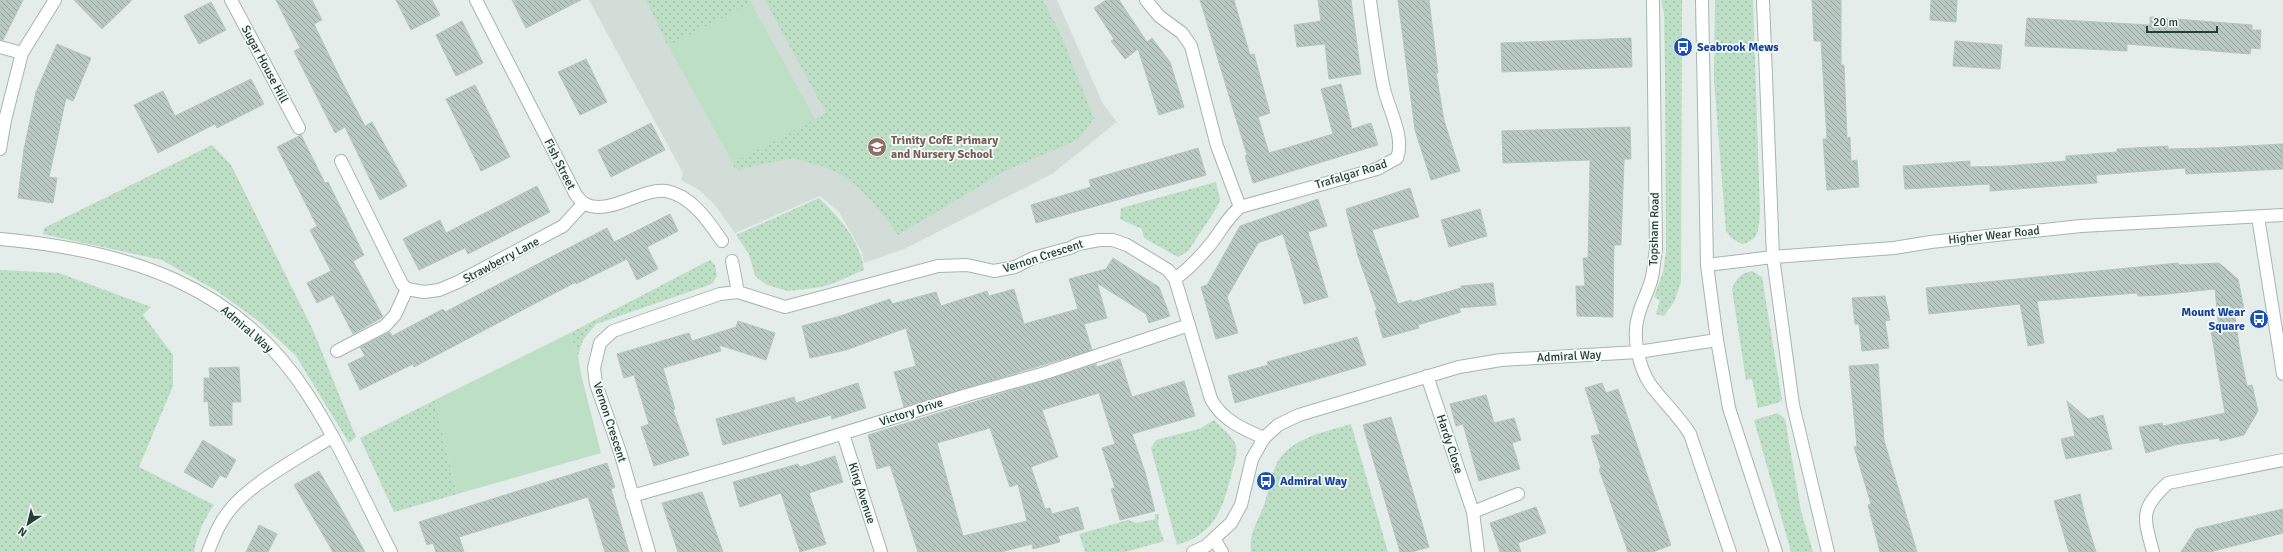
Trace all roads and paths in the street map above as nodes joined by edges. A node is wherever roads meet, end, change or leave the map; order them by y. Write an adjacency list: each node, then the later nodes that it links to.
1 (55, 0): 10 (street)
2 (231, 0): 11 (street, Sugar House Hill)
3 (476, 0): 14 (street, Fish Street)
4 (1146, 0): 15 (street)
5 (1370, 0): 15 (street, Trafalgar Road)
6 (1653, 0): 29 (street, Topsham Road)
7 (1702, 0): 22 (street)
8 (1763, 0): 20 (street)
9 (0, 47): 10 (street)
10 (22, 53): 12 (street)
11 (299, 128)
12 (0, 149)
13 (341, 161): 24 (street)
14 (584, 204): 19 (street); 24 (street, Strawberry Lane)
15 (1240, 207): 23 (street, Trafalgar Road)
16 (2283, 215): 17 (street, Higher Wear Road)
17 (2258, 217): 20 (street, Higher Wear Road); 30 (street)
18 (0, 239): 33 (street, Admiral Way)
19 (722, 241)
20 (1773, 257): 22 (street, Higher Wear Road); 49 (street)
21 (732, 261): 25 (street)
22 (1707, 265): 27 (street)
23 (1175, 279): 25 (street, Vernon Crescent); 26 (street, Vernon Crescent)
24 (408, 289): 28 (street)
25 (738, 292): 37 (street, Vernon Crescent)
26 (1189, 325): 32 (street, Victory Drive); 34 (street, Vernon Crescent)
27 (1717, 340): 29 (street, Admiral Way); 48 (street)
28 (337, 351)
29 (1638, 352): 31 (street, Admiral Way); 47 (street, Topsham Road)
30 (2283, 374)
31 (1427, 376): 34 (street, Admiral Way); 38 (street, Hardy Close)
32 (843, 434): 37 (street, Victory Drive); 43 (street, King Avenue)
33 (332, 438): 40 (street); 41 (street, Admiral Way)
34 (1264, 438): 39 (street, Admiral Way)
35 (2283, 460): 50 (street)
36 (1518, 494): 38 (street)
37 (632, 496): 42 (street, Vernon Crescent)
38 (1473, 512): 46 (street, Hardy Close)
39 (1214, 539): 44 (street, Admiral Way); 45 (street)
40 (208, 552)
41 (391, 552)
42 (648, 552)
43 (881, 552)
44 (1194, 552)
45 (1222, 552)
46 (1478, 552)
47 (1730, 552)
48 (1776, 552)
49 (1828, 552)
50 (2153, 552)

